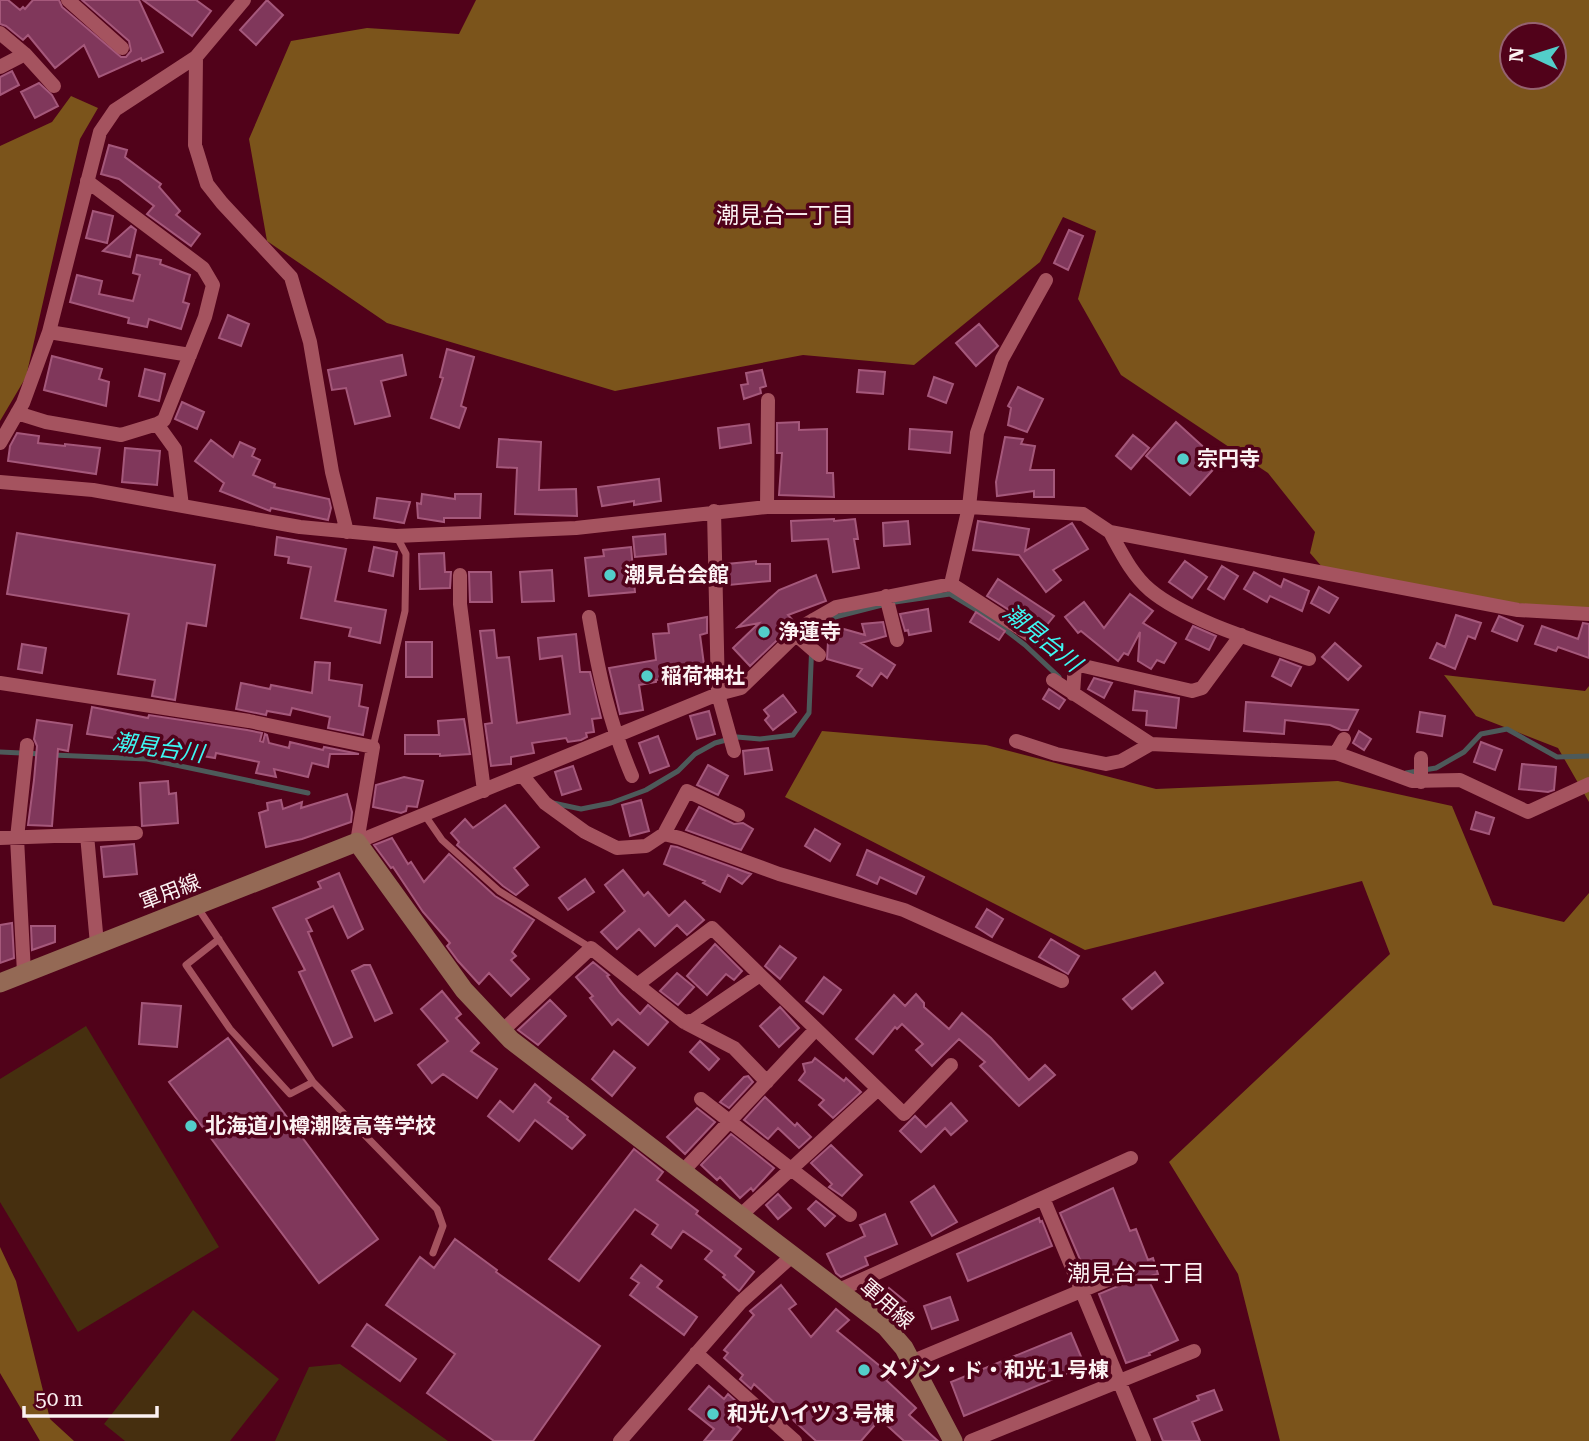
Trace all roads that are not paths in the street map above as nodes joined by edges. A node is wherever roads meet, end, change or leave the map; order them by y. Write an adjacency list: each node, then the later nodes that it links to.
1 (68, 0): 4 (street)
2 (244, 0): 6 (street)
3 (0, 33): 5 (street)
4 (122, 48)
5 (25, 54): 7 (street); 8 (street)
6 (196, 57): 9 (street); 22 (street)
7 (0, 67)
8 (54, 86)
9 (87, 181): 11 (street); 12 (street)
10 (1046, 280): 20 (street)
11 (49, 332): 12 (street); 14 (street)
12 (190, 355): 15 (street)
13 (768, 400): 19 (street)
14 (17, 413): 15 (street); 16 (street)
15 (157, 425): 18 (street)
16 (0, 443)
17 (0, 482): 18 (street)
18 (182, 506): 22 (street)
19 (767, 507): 20 (street); 21 (street)
20 (969, 507): 23 (street); 26 (street)
21 (714, 511): 24 (street); 39 (street)
22 (347, 532): 24 (street)
23 (1110, 532): 28 (street); 31 (street)
24 (396, 536): 44 (lane)
25 (460, 575): 49 (street)
26 (951, 584): 27 (street); 35 (street)
27 (888, 601): 30 (street); 32 (street)
28 (1589, 614)
29 (589, 617): 40 (street)
30 (796, 635): 33 (street); 39 (street)
31 (1241, 635): 34 (street); 35 (street)
32 (897, 640)
33 (814, 650)
34 (1309, 660)
35 (1075, 664): 38 (street)
36 (1053, 680): 38 (street)
37 (0, 683): 44 (street)
38 (1074, 689): 41 (street)
39 (718, 694): 40 (street); 43 (street)
40 (615, 737): 46 (street); 47 (street)
41 (1152, 737): 42 (street); 48 (street)
42 (1016, 741)
43 (732, 742)
44 (373, 747): 57 (street)
45 (26, 752): 56 (street)
46 (522, 775): 49 (street); 54 (street)
47 (632, 776)
48 (1589, 784)
49 (484, 791): 50 (street)
50 (424, 814): 57 (street); 61 (lane)
51 (738, 815): 54 (street)
52 (136, 834): 53 (street)
53 (87, 835): 56 (street); 60 (street)
54 (664, 835): 64 (street)
55 (0, 838): 56 (street)
56 (17, 838): 62 (street)
57 (356, 842): 58 (street, 軍用線); 69 (street, 軍用線)
58 (197, 906): 59 (lane); 60 (street, 軍用線)
59 (219, 939): 71 (lane); 71 (lane)
60 (97, 944): 62 (street, 軍用線)
61 (591, 948): 66 (street); 69 (street)
62 (24, 972): 65 (street, 軍用線)
63 (760, 975): 66 (street); 67 (street); 68 (street)
64 (1062, 981)
65 (0, 983)
66 (637, 985): 67 (street)
67 (684, 1022): 72 (street)
68 (816, 1029): 72 (street); 73 (street)
69 (502, 1031): 78 (street, 軍用線)
70 (951, 1065): 73 (street)
71 (313, 1082): 82 (lane)
72 (767, 1082): 75 (street)
73 (878, 1088): 77 (street)
74 (701, 1099): 75 (street)
75 (730, 1122): 77 (street); 78 (street)
76 (1131, 1158): 79 (street)
77 (790, 1170): 80 (street); 81 (street)
78 (683, 1171): 80 (street, 軍用線)
79 (1044, 1198): 85 (street); 86 (street)
80 (741, 1215): 83 (street, 軍用線)
81 (850, 1215)
82 (433, 1253)
83 (792, 1256): 86 (street, 軍用線); 88 (street)
84 (1124, 1273): 85 (street)
85 (1082, 1290): 89 (street); 90 (street)
86 (837, 1291): 89 (street, 軍用線)
87 (1194, 1351): 90 (street)
88 (696, 1353): 91 (street); 92 (street)
89 (911, 1362): 93 (street, 軍用線)
90 (1119, 1381): 94 (street); 95 (street)
91 (620, 1441)
92 (795, 1441)
93 (953, 1441)
94 (971, 1441)
95 (1144, 1441)

